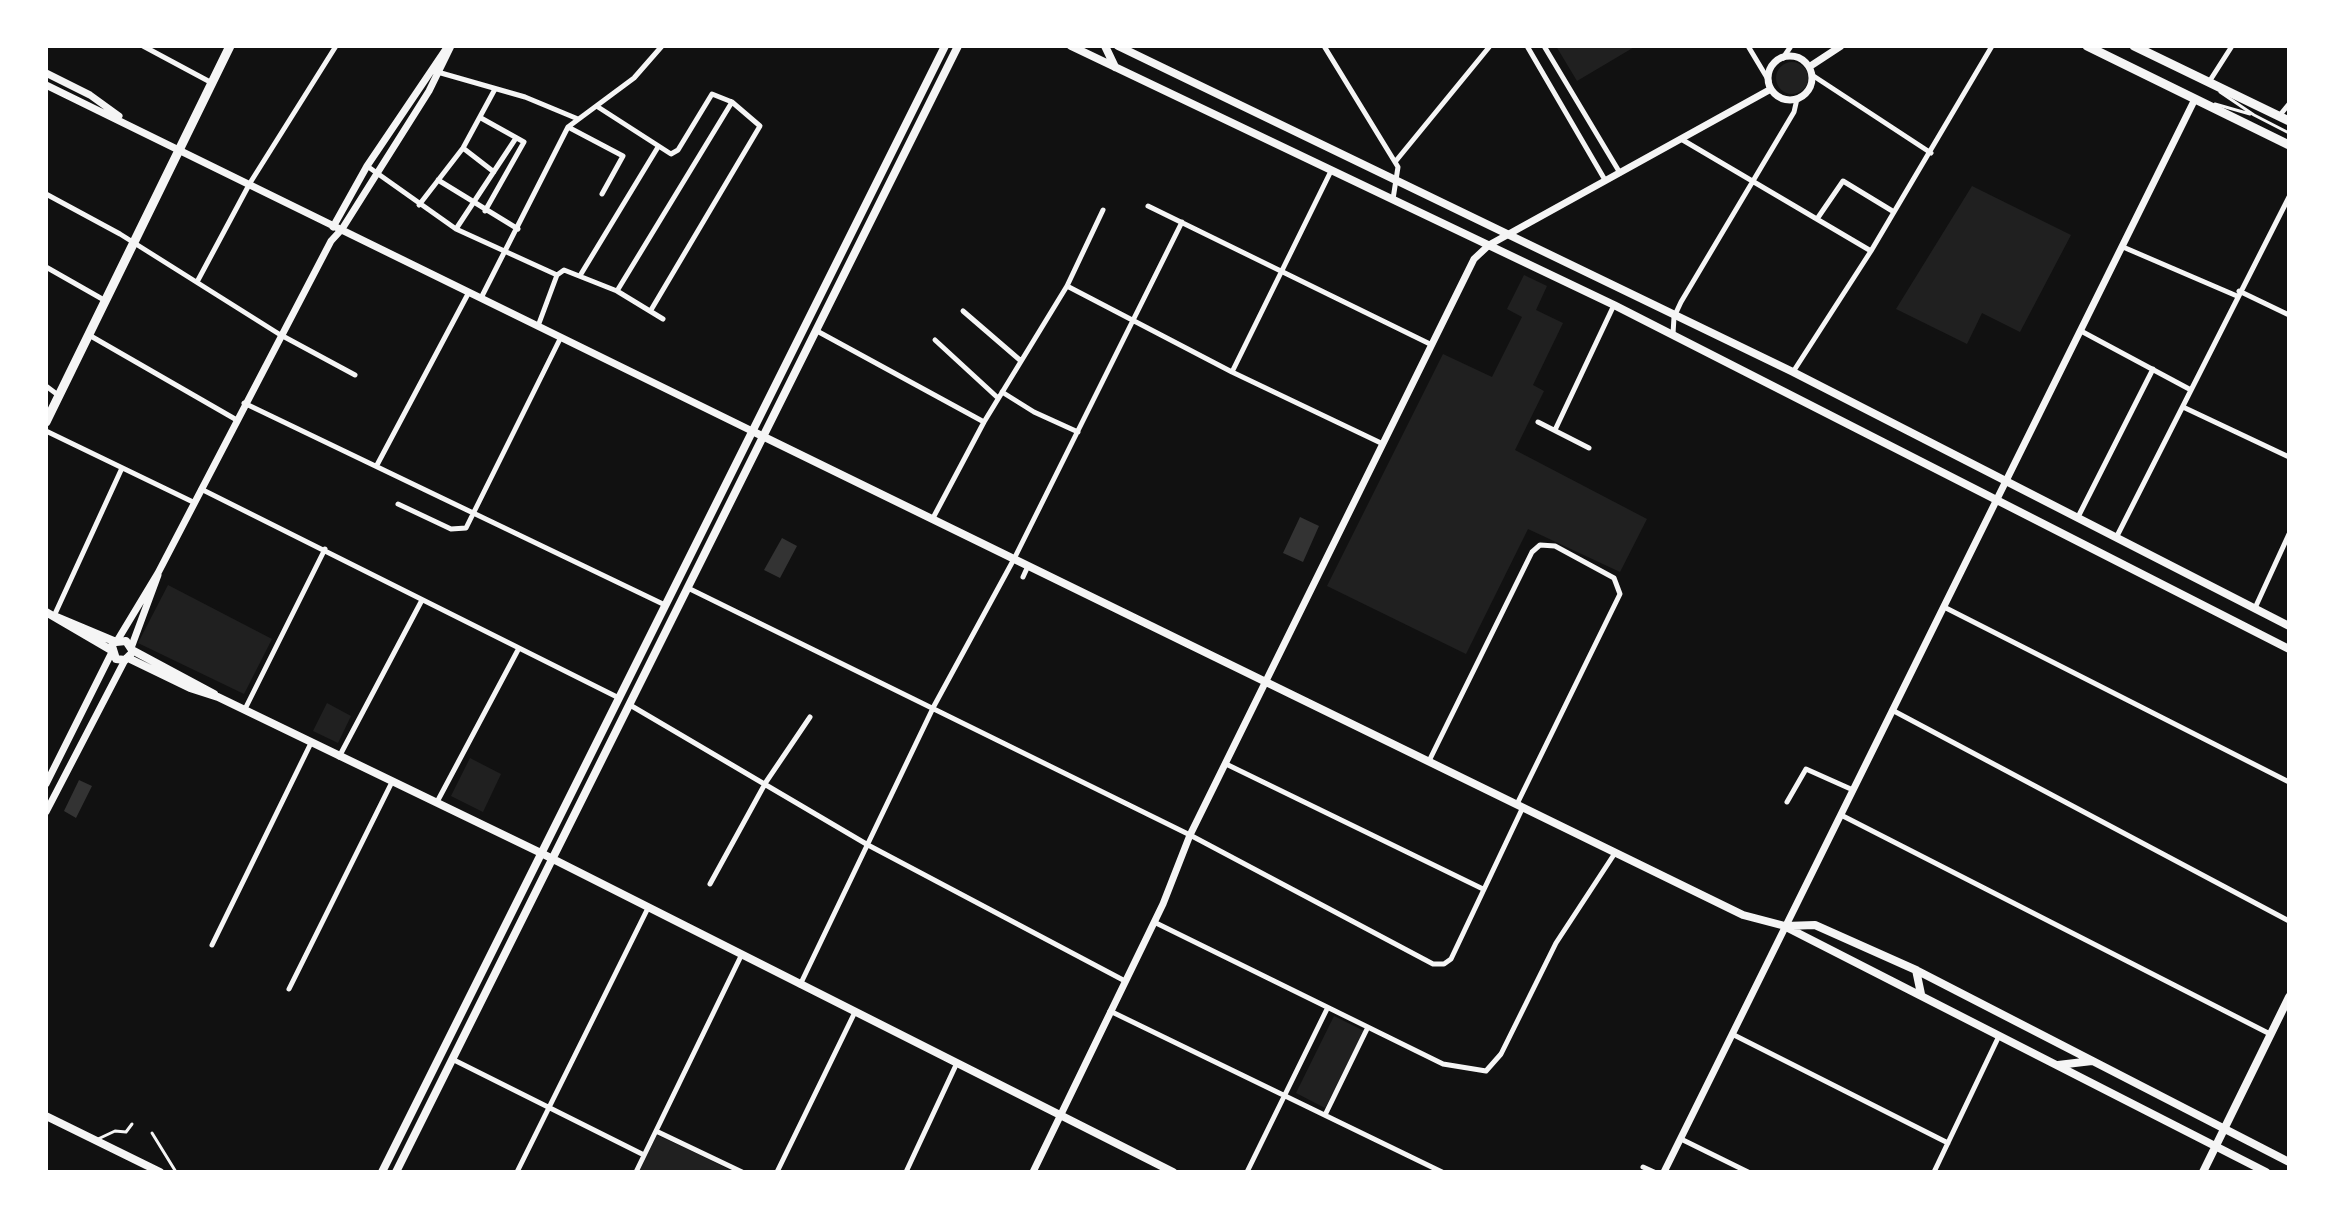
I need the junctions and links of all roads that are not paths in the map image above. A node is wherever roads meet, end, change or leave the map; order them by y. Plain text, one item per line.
1 (143, 46) edge
2 (230, 46) edge
3 (336, 46) edge
4 (450, 46) edge
5 (662, 46) edge
6 (945, 46) edge
7 (958, 46) edge
8 (1071, 46) edge
9 (1105, 46) edge
10 (1118, 46) edge
11 (1324, 46) edge
12 (1490, 46) edge
13 (1527, 46) edge
14 (1544, 46) edge
15 (1748, 46) edge
16 (1791, 46) edge
17 (1841, 46) edge
18 (1992, 46) edge
19 (2087, 46) edge
20 (2134, 46) edge
21 (2147, 46) edge
22 (2232, 46) edge
23 (2154, 56) junction
24 (1783, 58) junction
25 (1116, 67) junction
26 (1810, 71) junction
27 (46, 73) edge
28 (441, 73) junction
29 (2205, 81) junction
30 (212, 83) junction
31 (46, 85) edge
32 (1770, 85) junction
33 (495, 89) junction
34 (2192, 98) junction
35 (1797, 99) junction
36 (732, 102) junction
37 (2289, 104) edge
38 (598, 107) junction
39 (2254, 115) junction
40 (481, 118) junction
41 (2284, 118) edge
42 (578, 119) junction
43 (124, 120) junction
44 (568, 127) junction
45 (2289, 133) edge
46 (516, 138) junction
47 (1681, 139) junction
48 (2289, 145) edge
49 (180, 147) junction
50 (658, 147) junction
51 (463, 148) junction
52 (1931, 153) junction
53 (887, 154) junction
54 (1395, 162) junction
55 (899, 164) junction
56 (367, 166) junction
57 (1331, 170) junction
58 (376, 172) junction
59 (494, 172) junction
60 (1620, 173) junction
61 (438, 180) junction
62 (1605, 180) junction
63 (1754, 181) junction
64 (250, 183) junction
65 (1398, 183) junction
66 (46, 194) edge
67 (602, 194) dead end
68 (2289, 197) edge
69 (1393, 199) junction
70 (473, 204) junction
71 (419, 205) junction
72 (1148, 206) dead end
73 (1103, 210) dead end
74 (485, 211) junction
75 (1894, 212) junction
76 (1817, 220) junction
77 (1182, 222) junction
78 (333, 224) junction
79 (342, 229) junction
80 (456, 229) junction
81 (518, 229) junction
82 (1508, 236) junction
83 (331, 241) junction
84 (133, 242) junction
85 (1489, 245) junction
86 (2123, 247) junction
87 (506, 250) junction
88 (1871, 251) junction
89 (46, 267) edge
90 (1283, 273) junction
91 (581, 274) junction
92 (557, 275) junction
93 (197, 282) junction
94 (1067, 286) junction
95 (469, 291) junction
96 (617, 291) junction
97 (2238, 293) junction
98 (481, 298) junction
99 (105, 301) junction
100 (1614, 305) junction
101 (651, 310) junction
102 (963, 311) dead end
103 (2289, 315) edge
104 (1674, 317) junction
105 (663, 319) dead end
106 (1130, 320) junction
107 (538, 326) junction
108 (817, 331) junction
109 (2081, 331) junction
110 (279, 334) junction
111 (89, 335) junction
112 (1673, 335) junction
113 (561, 337) junction
114 (935, 340) dead end
115 (1432, 345) junction
116 (1021, 361) junction
117 (2153, 369) junction
118 (1232, 372) junction
119 (1793, 372) junction
120 (355, 375) dead end
121 (46, 386) edge
122 (2191, 390) junction
123 (1000, 395) junction
124 (59, 396) junction
125 (244, 402) junction
126 (2183, 407) junction
127 (235, 419) junction
128 (46, 422) edge
129 (984, 422) junction
130 (1538, 422) dead end
131 (1555, 430) junction
132 (46, 431) edge
133 (752, 431) junction
134 (1078, 432) junction
135 (764, 437) junction
136 (1383, 444) junction
137 (1589, 448) dead end
138 (2289, 457) edge
139 (377, 465) junction
140 (122, 468) junction
141 (2007, 482) junction
142 (200, 488) junction
143 (193, 502) junction
144 (1997, 502) junction
145 (398, 504) dead end
146 (475, 512) junction
147 (2078, 517) junction
148 (933, 518) junction
149 (2289, 534) edge
150 (2117, 536) junction
151 (325, 549) junction
152 (1014, 559) junction
153 (1029, 565) junction
154 (158, 573) junction
155 (1023, 577) dead end
156 (690, 589) junction
157 (422, 600) junction
158 (665, 605) junction
159 (1943, 607) junction
160 (2255, 608) junction
161 (50, 614) edge
162 (2289, 626) edge
163 (114, 646) junction
164 (519, 648) junction
165 (2289, 649) edge
166 (129, 654) junction
167 (1265, 682) junction
168 (619, 698) junction
169 (630, 705) junction
170 (934, 706) junction
171 (245, 710) junction
172 (1892, 710) junction
173 (810, 717) dead end
174 (311, 743) junction
175 (339, 757) junction
176 (1429, 761) junction
177 (1226, 764) junction
178 (50, 768) edge
179 (392, 782) junction
180 (766, 782) junction
181 (2289, 782) edge
182 (46, 784) edge
183 (1853, 790) junction
184 (1787, 802) dead end
185 (436, 803) junction
186 (1520, 806) junction
187 (46, 812) edge
188 (1841, 815) junction
189 (1190, 835) junction
190 (868, 845) junction
191 (541, 853) junction
192 (1616, 853) junction
193 (552, 859) junction
194 (710, 884) dead end
195 (1483, 889) junction
196 (648, 908) junction
197 (2289, 921) edge
198 (1154, 922) junction
199 (1785, 926) junction
200 (212, 945) dead end
201 (741, 956) junction
202 (1916, 970) junction
203 (1125, 981) junction
204 (800, 985) junction
205 (289, 989) dead end
206 (1921, 994) junction
207 (2289, 997) edge
208 (1327, 1009) junction
209 (1110, 1011) junction
210 (855, 1012) junction
211 (1367, 1029) junction
212 (1732, 1034) junction
213 (2271, 1034) junction
214 (2000, 1035) junction
215 (451, 1058) junction
216 (2094, 1061) junction
217 (956, 1065) junction
218 (2057, 1065) junction
219 (1283, 1095) junction
220 (549, 1107) junction
221 (1325, 1115) junction
222 (46, 1116) edge
223 (1058, 1116) junction
224 (132, 1124) dead end
225 (2224, 1130) junction
226 (656, 1131) junction
227 (152, 1133) dead end
228 (1681, 1139) junction
229 (95, 1140) junction
230 (1948, 1143) junction
231 (2216, 1146) junction
232 (644, 1155) junction
233 (2289, 1162) edge
234 (1643, 1167) dead end
235 (160, 1172) edge
236 (176, 1172) edge
237 (382, 1172) edge
238 (396, 1172) edge
239 (517, 1172) edge
240 (636, 1172) edge
241 (742, 1172) edge
242 (777, 1172) edge
243 (906, 1172) edge
244 (1033, 1172) edge
245 (1173, 1172) edge
246 (1247, 1172) edge
247 (1442, 1172) edge
248 (1654, 1172) edge
249 (1664, 1172) edge
250 (1748, 1172) edge
251 (1934, 1172) edge
252 (2203, 1172) edge
253 (2266, 1172) edge

1 - 30 street
2 - 30 main road
3 - 64 street
4 - 28 street
4 - 56 street
5 - 38 street
6 - 53 main road
7 - 55 main road
8 - 25 main road
9 - 25 main road
10 - 65 main road
11 - 54 street
12 - 54 street
13 - 62 street
14 - 60 street
15 - 32 street
16 - 24 street
17 - 26 street
18 - 52 street
19 - 34 main road
20 - 23 main road
21 - 23 street
22 - 29 street
23 - 29 main road
24 - 26 street
24 - 32 street
25 - 57 main road
26 - 35 street
26 - 52 street
27 - 43 street
28 - 33 street
28 - 58 street
29 - 39 lane
29 - 41 main road
30 - 49 main road
31 - 43 street
32 - 35 street
32 - 47 street
33 - 40 street
33 - 42 street
34 - 39 lane
34 - 48 main road
34 - 86 street
35 - 63 street
36 - 50 street
36 - 96 street
36 - 101 street
37 - 41 street
38 - 42 street
38 - 50 street
39 - 45 lane
40 - 46 street
40 - 51 street
42 - 44 street
43 - 49 street
44 - 67 street
44 - 81 street
46 - 59 street
46 - 74 street
47 - 60 street
47 - 63 street
49 - 64 street
49 - 84 main road
50 - 91 street
51 - 59 street
51 - 61 street
52 - 75 street
53 - 55 main road
53 - 133 main road
54 - 65 street
55 - 108 main road
56 - 58 street
56 - 78 street
57 - 69 main road
57 - 90 street
58 - 71 street
58 - 79 street
59 - 70 street
60 - 62 street
61 - 70 street
61 - 71 street
62 - 82 street
63 - 76 street
63 - 104 street
64 - 78 street
64 - 93 street
65 - 69 street
65 - 82 main road
66 - 84 street
68 - 97 street
69 - 85 main road
70 - 74 street
70 - 80 street
71 - 80 street
72 - 77 street
73 - 94 street
74 - 81 street
75 - 76 street
75 - 88 street
76 - 88 street
77 - 90 street
77 - 106 street
78 - 79 street
78 - 83 street
79 - 83 street
79 - 95 street
80 - 87 street
81 - 87 street
82 - 85 street
82 - 104 main road
83 - 110 street
84 - 93 street
84 - 99 main road
85 - 100 main road
85 - 115 street
86 - 97 street
86 - 109 street
87 - 92 street
87 - 98 street
88 - 119 street
89 - 99 street
90 - 115 street
90 - 118 street
91 - 92 street
91 - 96 street
92 - 107 street
93 - 110 street
94 - 106 street
94 - 116 street
95 - 98 street
95 - 139 street
96 - 101 street
97 - 103 street
97 - 122 street
98 - 107 street
99 - 111 main road
100 - 112 main road
100 - 131 street
101 - 105 street
102 - 116 street
104 - 112 street
104 - 119 main road
106 - 118 street
106 - 134 street
107 - 113 street
108 - 129 street
108 - 135 main road
109 - 117 street
109 - 141 street
110 - 120 street
110 - 125 street
111 - 124 main road
111 - 127 street
112 - 144 main road
113 - 133 street
113 - 146 street
114 - 123 street
115 - 136 street
116 - 123 street
117 - 122 street
117 - 147 street
118 - 136 street
119 - 141 main road
121 - 124 street
122 - 126 street
123 - 129 street
123 - 134 street
124 - 128 main road
125 - 127 street
125 - 139 street
126 - 138 street
126 - 150 street
127 - 142 street
129 - 148 street
130 - 131 street
131 - 137 street
132 - 140 street
133 - 135 main road
133 - 158 main road
134 - 152 street
135 - 148 main road
135 - 156 main road
136 - 167 street
139 - 146 street
140 - 143 street
140 - 161 street
141 - 144 street
141 - 147 main road
142 - 143 street
142 - 151 street
143 - 154 street
144 - 159 street
144 - 165 main road
145 - 146 street
146 - 158 street
147 - 150 main road
148 - 152 main road
149 - 160 street
150 - 160 main road
151 - 157 street
151 - 171 street
152 - 153 main road
152 - 170 street
153 - 155 street
153 - 167 main road
154 - 163 street
154 - 166 street
156 - 169 main road
156 - 170 street
157 - 164 street
157 - 175 street
158 - 168 main road
159 - 172 street
159 - 181 street
160 - 162 main road
161 - 163 main road
163 - 166 main road
163 - 166 main road
163 - 178 street
164 - 168 street
164 - 185 street
166 - 171 main road
166 - 187 street
167 - 176 main road
167 - 177 street
168 - 191 main road
169 - 180 street
169 - 193 main road
170 - 189 street
170 - 190 street
171 - 174 main road
172 - 183 street
172 - 197 street
173 - 180 street
174 - 175 main road
174 - 200 street
175 - 179 main road
176 - 186 main road
176 - 186 street
177 - 189 street
177 - 195 street
178 - 182 street
179 - 185 main road
179 - 205 street
180 - 190 street
180 - 194 street
183 - 184 street
183 - 188 street
185 - 191 main road
186 - 192 main road
186 - 195 street
188 - 199 street
188 - 213 street
189 - 195 street
189 - 198 street
190 - 203 street
190 - 204 street
191 - 193 main road
191 - 237 main road
192 - 199 main road
192 - 211 street
193 - 196 main road
193 - 215 main road
196 - 201 main road
196 - 220 street
198 - 203 street
198 - 208 street
199 - 202 main road
199 - 206 main road
199 - 212 street
201 - 204 main road
201 - 226 street
202 - 206 main road
202 - 216 main road
203 - 209 street
204 - 210 main road
206 - 214 main road
207 - 213 main road
208 - 211 street
208 - 219 street
209 - 219 street
209 - 223 street
210 - 217 main road
210 - 242 street
211 - 221 street
212 - 228 street
212 - 230 street
213 - 225 main road
214 - 218 main road
214 - 230 street
215 - 220 street
215 - 238 main road
216 - 218 main road
216 - 225 main road
217 - 223 main road
217 - 243 street
218 - 231 main road
219 - 221 street
219 - 246 street
220 - 232 street
220 - 239 street
221 - 247 street
222 - 229 main road
223 - 244 street
223 - 245 main road
224 - 229 lane
225 - 231 main road
225 - 233 main road
226 - 232 street
226 - 241 street
227 - 236 lane
228 - 249 street
228 - 250 street
229 - 235 main road
230 - 251 street
231 - 252 main road
231 - 253 main road
232 - 240 street
234 - 248 street

